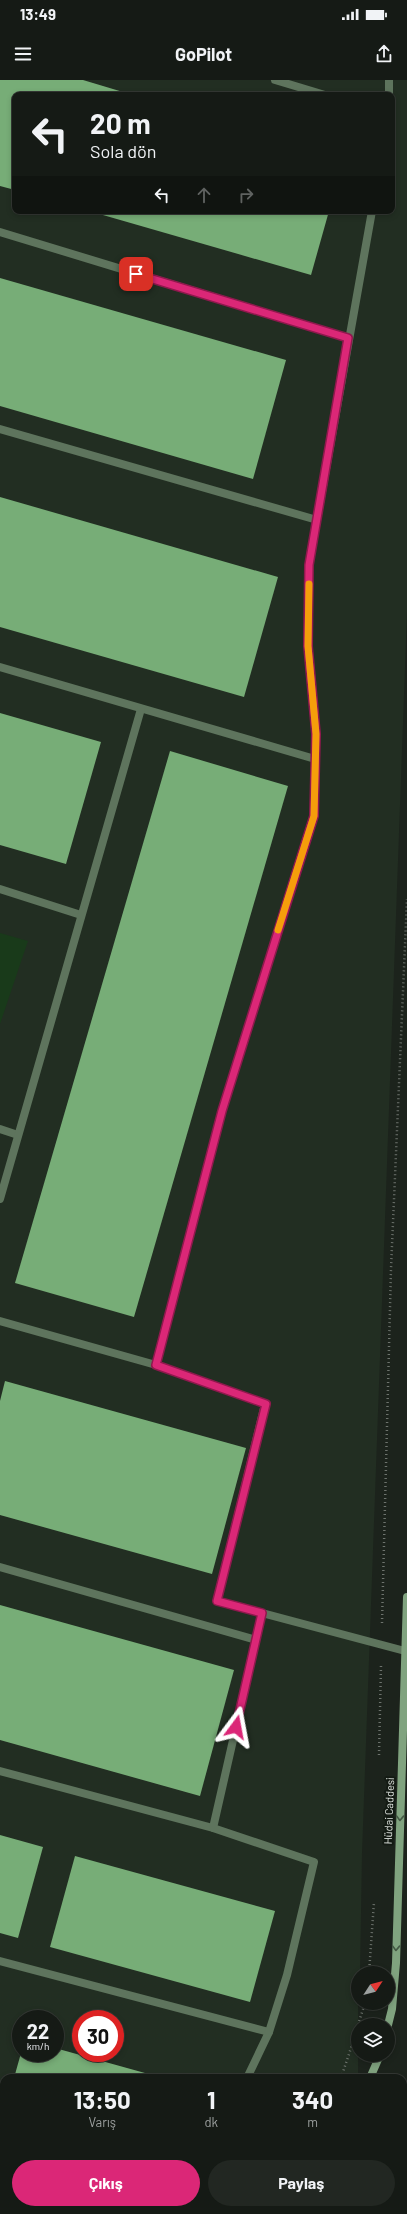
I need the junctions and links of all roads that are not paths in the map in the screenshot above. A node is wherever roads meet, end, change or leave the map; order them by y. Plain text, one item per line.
1 (275, 80) edge
2 (389, 80) edge
3 (315, 92) edge
4 (389, 92) edge
5 (371, 214) edge
6 (0, 232) edge
7 (348, 338) junction
8 (0, 429) edge
9 (317, 520) junction
10 (0, 668) edge
11 (141, 708) junction
12 (315, 759) junction
13 (0, 889) edge
14 (82, 916) junction
15 (0, 1129) edge
16 (18, 1135) junction
17 (0, 1199) edge
18 (0, 1321) edge
19 (156, 1365) junction
20 (0, 1568) edge
21 (407, 1597) edge
22 (262, 1613) junction
23 (256, 1640) junction
24 (405, 1651) junction
25 (0, 1771) edge
26 (213, 1828) junction
27 (0, 1961) edge
28 (390, 2018) edge
29 (269, 2032) junction
30 (377, 2062) edge
31 (249, 2074) edge
32 (372, 2074) edge

1 - 3 street
2 - 4 street
5 - 7 street
6 - 7 street
7 - 9 street
8 - 9 street
9 - 12 street
10 - 11 street
11 - 12 street
11 - 14 street
12 - 19 street
13 - 14 street
14 - 16 street
15 - 16 street
16 - 17 street
18 - 19 street
19 - 22 street
20 - 23 street
21 - 24 street, Hüdai Caddesi
22 - 23 street
22 - 24 street
23 - 26 street
24 -> 28 street, Hüdai Caddesi
25 - 26 street
26 - 29 street
27 - 29 street
29 - 31 street
30 - 32 street

